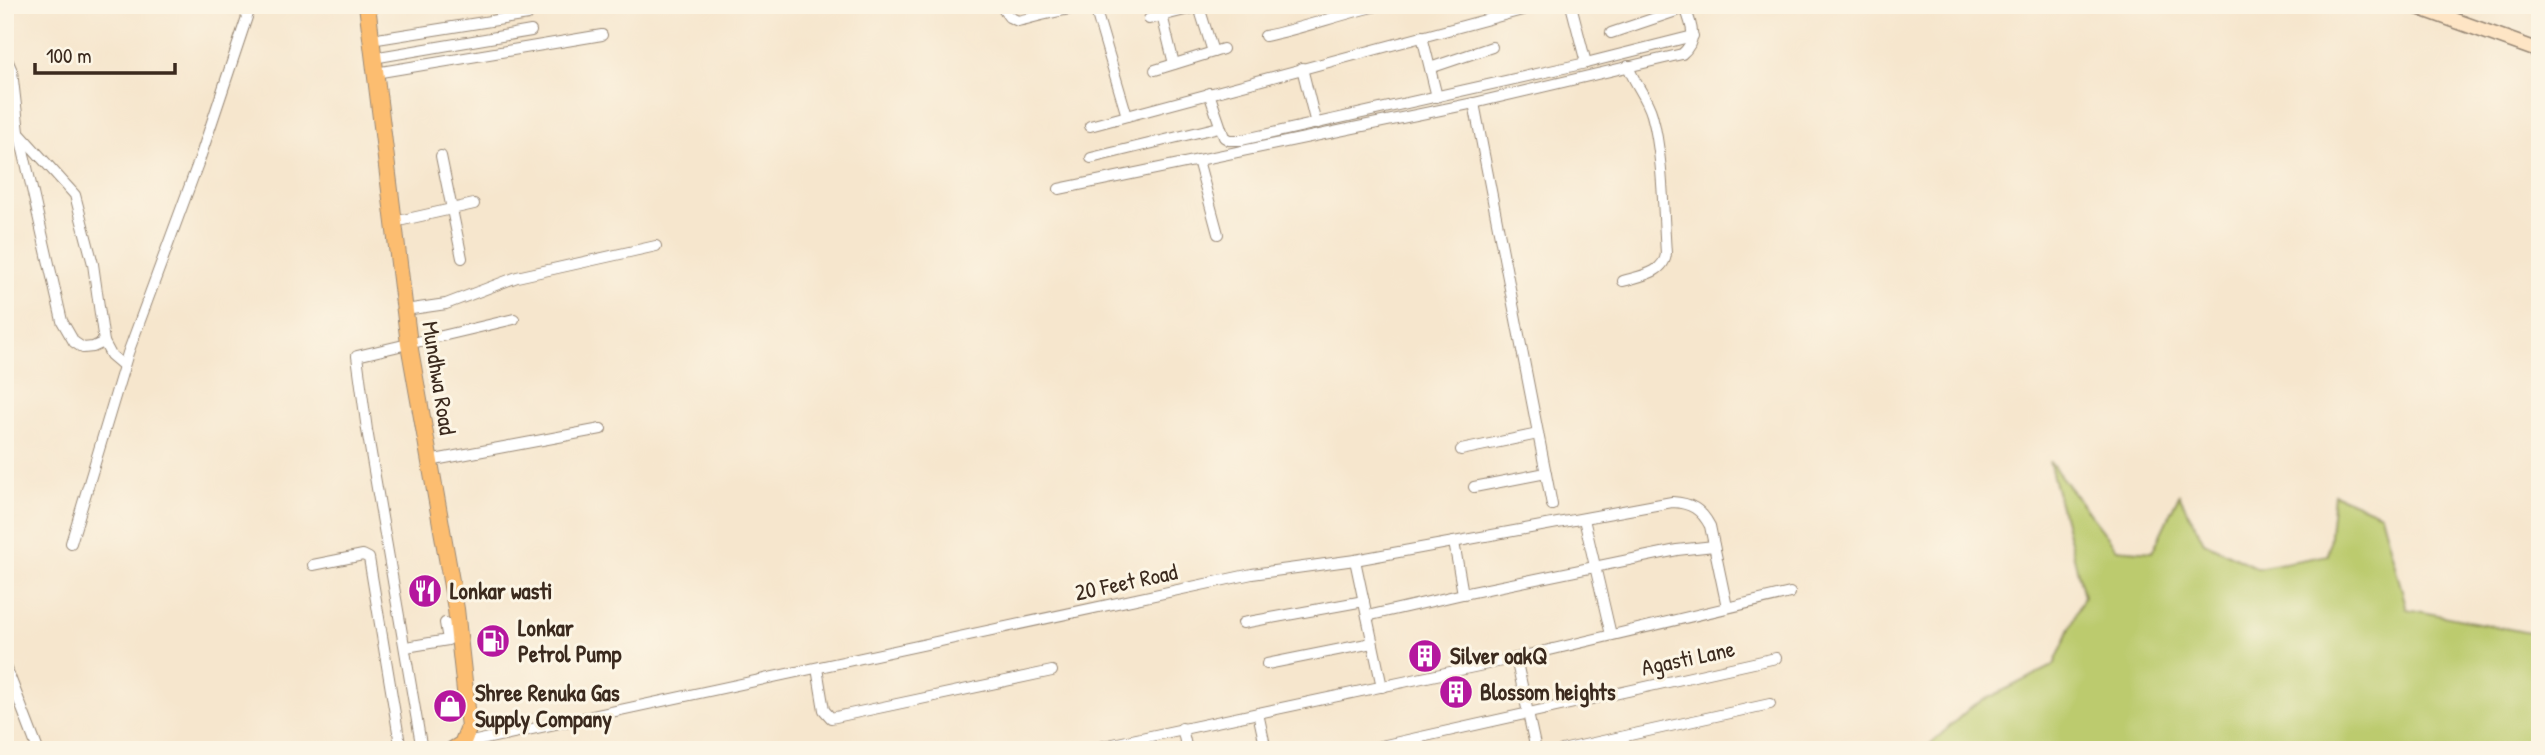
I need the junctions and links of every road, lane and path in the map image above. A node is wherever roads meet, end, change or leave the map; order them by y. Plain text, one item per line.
1 (251, 5) edge
2 (368, 5) edge
3 (1000, 5) edge
4 (1381, 5) edge
5 (1541, 5) edge
6 (1571, 5) edge
7 (2412, 5) edge
8 (2457, 5) edge
9 (1202, 6) edge
10 (1685, 7) edge
11 (528, 15) dead end
12 (1162, 15) junction
13 (2446, 18) junction
14 (1149, 19) dead end
15 (531, 31) dead end
16 (1611, 33) dead end
17 (602, 35) dead end
18 (1265, 36) dead end
19 (1422, 36) junction
20 (1693, 36) junction
21 (371, 40) junction
22 (1492, 47) dead end
23 (2540, 51) edge
24 (5, 55) edge
25 (1586, 63) junction
26 (1174, 64) junction
27 (374, 65) junction
28 (1628, 66) junction
29 (1301, 68) junction
30 (1430, 68) junction
31 (1155, 70) dead end
32 (1209, 93) junction
33 (1437, 97) junction
34 (1474, 103) junction
35 (1127, 116) junction
36 (1316, 124) junction
37 (1090, 126) dead end
38 (1219, 127) junction
39 (19, 132) junction
40 (441, 156) dead end
41 (1091, 158) dead end
42 (1198, 160) junction
43 (1059, 189) dead end
44 (474, 204) dead end
45 (451, 209) junction
46 (394, 222) junction
47 (1218, 234) dead end
48 (656, 246) dead end
49 (462, 258) dead end
50 (1623, 281) dead end
51 (405, 310) junction
52 (513, 319) dead end
53 (104, 342) junction
54 (409, 344) junction
55 (124, 366) junction
56 (601, 429) dead end
57 (1538, 435) junction
58 (1461, 450) dead end
59 (429, 461) junction
60 (1546, 473) junction
61 (1474, 487) dead end
62 (1552, 505) dead end
63 (1584, 519) junction
64 (71, 542) dead end
65 (1454, 542) junction
66 (1714, 546) junction
67 (1355, 560) junction
68 (313, 565) dead end
69 (1595, 567) junction
70 (1790, 593) dead end
71 (1463, 594) junction
72 (1364, 601) junction
73 (1727, 607) junction
74 (1367, 616) junction
75 (445, 623) dead end
76 (1243, 623) dead end
77 (1611, 635) junction
78 (1372, 643) junction
79 (406, 648) junction
80 (1516, 658) junction
81 (1776, 659) dead end
82 (5, 664) edge
83 (1266, 664) dead end
84 (817, 668) junction
85 (1052, 671) dead end
86 (1382, 687) junction
87 (1770, 704) dead end
88 (1258, 713) junction
89 (1527, 713) junction
90 (1182, 728) junction
91 (457, 747) edge
92 (1113, 747) edge
93 (38, 750) edge
94 (401, 750) edge
95 (422, 750) edge
96 (1085, 750) edge
97 (1187, 750) edge
98 (1266, 750) edge
99 (1363, 750) edge
100 (1536, 750) edge
101 (1562, 750) edge

1 - 55 street
2 - 21 main road, Mundhwa Road
3 - 35 street
4 - 18 street
5 - 19 street
6 - 25 street
7 - 13 street
8 - 13 street
9 - 12 street
9 - 26 street
10 - 16 street
10 - 20 street
11 - 21 street
12 - 14 street
12 - 26 street
13 - 23 street
15 - 27 street
17 - 27 street
19 - 29 street
19 - 30 street
20 - 25 street
20 - 28 street
21 - 27 main road, Mundhwa Road
22 - 30 street
24 - 39 street
25 - 33 street
26 - 31 street
27 - 46 main road, Mundhwa Road
28 - 34 street
28 - 50 street
29 - 32 street
29 - 36 street
30 - 33 street
32 - 35 street
32 - 38 street
33 - 36 street
34 - 42 street
34 - 57 street
35 - 37 street
36 - 38 street
38 - 41 street
39 - 53 street
39 - 53 street
40 - 45 street
42 - 43 street
42 - 47 street
44 - 45 street
45 - 46 street
45 - 49 street
46 - 51 main road, Mundhwa Road
48 - 51 street
51 - 54 main road, Mundhwa Road
52 - 54 street
53 - 55 street
54 - 59 main road, Mundhwa Road
54 - 79 street
55 - 64 street
56 - 59 street
57 - 58 street
57 - 60 street
59 - 91 main road, Mundhwa Road
60 - 61 street
60 - 62 street
63 - 65 street, 20 Feet Road
63 - 66 street, 20 Feet Road
63 - 69 street
65 - 67 street, 20 Feet Road
65 - 71 street
66 - 69 street
66 - 73 street, 20 Feet Road
67 - 72 street
67 - 84 street, 20 Feet Road
68 - 94 street
69 - 71 street
69 - 77 street
70 - 73 street
71 - 74 street
72 - 74 street
72 - 76 street
73 - 77 street
74 - 78 street
75 - 79 street
77 - 80 street
78 - 83 street
78 - 86 street
79 - 95 street
80 - 86 street
80 - 89 street
81 - 89 street, Agasti Lane
82 - 93 street
84 - 85 street
84 - 91 street, 20 Feet Road
86 - 88 street
87 - 101 street
88 - 90 street
88 - 98 street
89 - 99 street, Agasti Lane
89 - 100 street
90 - 92 street
90 - 97 street
92 - 96 street

